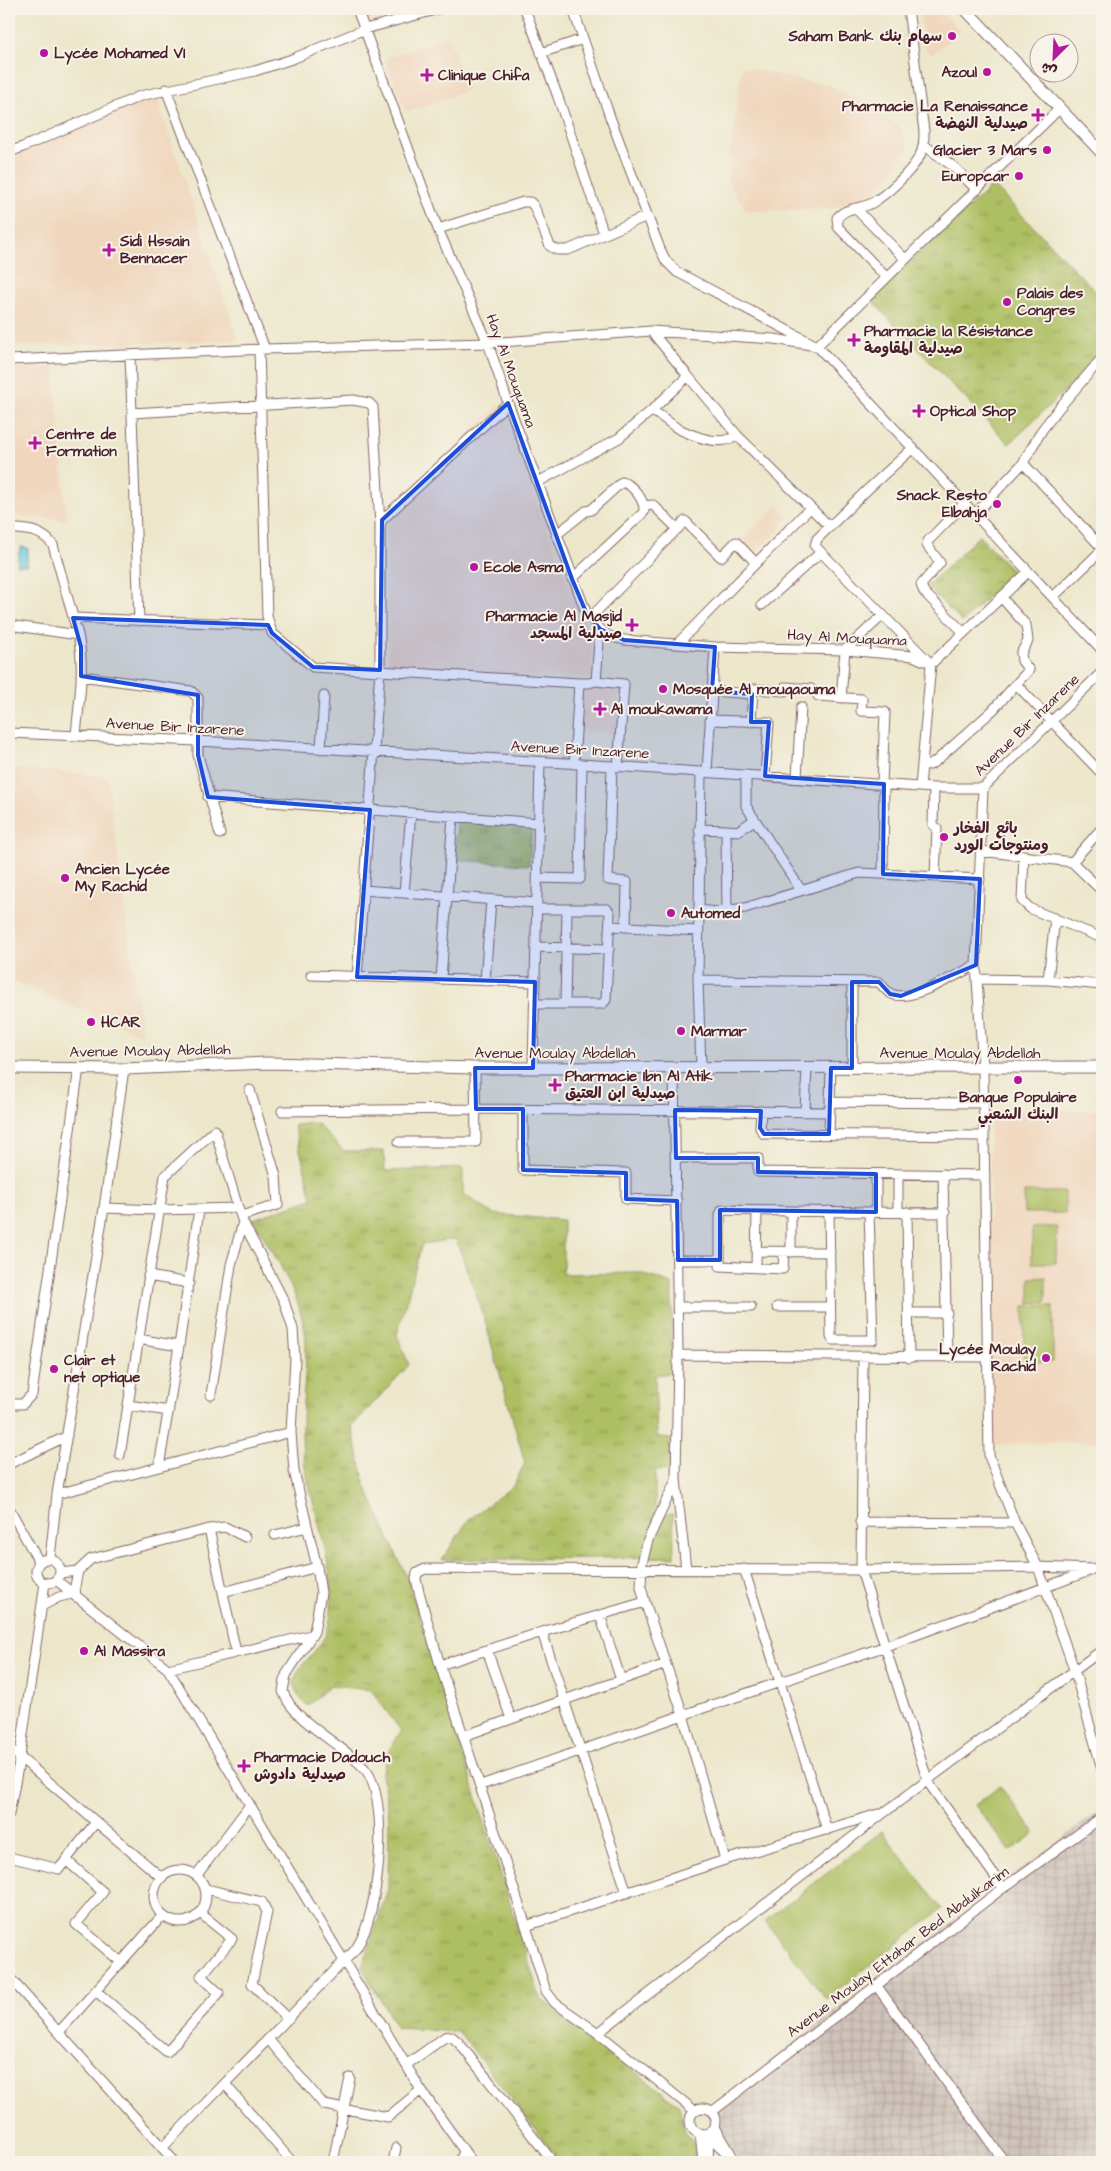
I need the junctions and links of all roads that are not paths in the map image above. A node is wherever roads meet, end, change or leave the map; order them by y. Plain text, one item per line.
1 (357, 9) edge
2 (439, 9) edge
3 (525, 9) edge
4 (573, 9) edge
5 (579, 9) edge
6 (965, 9) edge
7 (911, 11) edge
8 (576, 18) junction
9 (365, 29) junction
10 (582, 39) junction
11 (541, 53) junction
12 (166, 89) junction
13 (1060, 108) junction
14 (924, 145) junction
15 (9, 152) edge
16 (1102, 153) edge
17 (977, 190) junction
18 (855, 208) junction
19 (646, 216) junction
20 (438, 229) junction
21 (604, 234) junction
22 (905, 259) junction
23 (886, 277) junction
24 (651, 331) junction
25 (488, 343) junction
26 (817, 346) junction
27 (262, 350) junction
28 (130, 355) junction
29 (1102, 358) edge
30 (9, 360) edge
31 (688, 376) junction
32 (508, 404) junction
33 (260, 405) junction
34 (651, 411) junction
35 (132, 413) junction
36 (736, 435) junction
37 (913, 448) junction
38 (1023, 463) junction
39 (538, 482) junction
40 (965, 504) junction
41 (644, 506) junction
42 (810, 508) junction
43 (975, 514) junction
44 (380, 526) junction
45 (830, 527) junction
46 (9, 528) edge
47 (678, 529) junction
48 (556, 535) junction
49 (1102, 549) edge
50 (821, 552) junction
51 (755, 562) junction
52 (1028, 572) junction
53 (572, 579) junction
54 (1001, 597) junction
55 (1053, 597) junction
56 (762, 605) dead end
57 (882, 616) junction
58 (73, 618) junction
59 (590, 618) junction
60 (139, 621) junction
61 (9, 625) edge
62 (268, 625) junction
63 (600, 629) junction
64 (964, 633) junction
65 (78, 635) junction
66 (677, 644) junction
67 (715, 647) junction
68 (845, 650) junction
69 (1102, 650) edge
70 (931, 664) junction
71 (380, 670) junction
72 (1102, 672) edge
73 (82, 676) junction
74 (596, 681) junction
75 (579, 683) junction
76 (1016, 684) junction
77 (811, 689) dead end
78 (712, 692) junction
79 (752, 694) junction
80 (324, 696) dead end
81 (818, 696) dead end
82 (841, 698) junction
83 (801, 707) dead end
84 (1051, 719) junction
85 (710, 720) junction
86 (751, 722) junction
87 (9, 733) edge
88 (76, 735) junction
89 (198, 742) junction
90 (321, 749) junction
91 (374, 752) junction
92 (540, 762) junction
93 (578, 764) junction
94 (922, 764) junction
95 (615, 766) junction
96 (704, 772) junction
97 (1102, 774) edge
98 (746, 775) junction
99 (765, 776) junction
100 (797, 778) junction
101 (883, 784) junction
102 (920, 787) junction
103 (934, 788) junction
104 (983, 788) junction
105 (208, 797) junction
106 (370, 810) junction
107 (411, 813) junction
108 (453, 816) junction
109 (754, 820) junction
110 (539, 823) junction
111 (1102, 828) edge
112 (699, 829) junction
113 (726, 830) junction
114 (220, 834) dead end
115 (981, 851) junction
116 (1024, 855) junction
117 (1072, 862) junction
118 (883, 874) junction
119 (935, 877) junction
120 (537, 878) junction
121 (980, 880) junction
122 (363, 890) junction
123 (801, 890) junction
124 (1102, 891) edge
125 (404, 894) junction
126 (446, 897) junction
127 (491, 900) junction
128 (537, 906) junction
129 (567, 909) junction
130 (698, 910) junction
131 (727, 912) junction
132 (1055, 918) junction
133 (610, 926) junction
134 (626, 927) junction
135 (698, 931) junction
136 (1102, 938) edge
137 (536, 948) junction
138 (566, 948) junction
139 (608, 949) junction
140 (976, 965) junction
141 (311, 976) dead end
142 (357, 977) junction
143 (441, 979) junction
144 (978, 979) junction
145 (698, 980) junction
146 (1048, 980) junction
147 (485, 981) junction
148 (535, 982) junction
149 (852, 982) junction
150 (1102, 985) edge
151 (534, 1004) junction
152 (565, 1004) junction
153 (1102, 1067) edge
154 (9, 1068) edge
155 (79, 1068) junction
156 (124, 1068) junction
157 (475, 1068) junction
158 (533, 1068) junction
159 (674, 1068) junction
160 (701, 1068) junction
161 (807, 1068) junction
162 (831, 1068) junction
163 (852, 1068) junction
164 (983, 1068) junction
165 (250, 1090) dead end
166 (983, 1103) junction
167 (830, 1107) junction
168 (476, 1109) junction
169 (523, 1109) junction
170 (675, 1110) junction
171 (282, 1111) dead end
172 (761, 1111) junction
173 (805, 1111) junction
174 (829, 1134) junction
175 (984, 1136) junction
176 (399, 1142) dead end
177 (676, 1158) junction
178 (876, 1174) junction
179 (898, 1174) junction
180 (943, 1174) junction
181 (985, 1175) junction
182 (677, 1201) junction
183 (104, 1208) junction
184 (159, 1210) junction
185 (199, 1210) junction
186 (757, 1210) junction
187 (791, 1211) junction
188 (830, 1212) junction
189 (873, 1212) junction
190 (902, 1212) junction
191 (945, 1213) junction
192 (241, 1215) junction
193 (756, 1251) junction
194 (788, 1252) junction
195 (830, 1252) junction
196 (678, 1260) junction
197 (720, 1260) junction
198 (756, 1267) junction
199 (148, 1276) junction
200 (189, 1284) junction
201 (777, 1306) dead end
202 (678, 1307) junction
203 (751, 1307) dead end
204 (830, 1307) junction
205 (908, 1313) junction
206 (947, 1313) junction
207 (138, 1339) junction
208 (873, 1340) junction
209 (180, 1346) junction
210 (678, 1355) junction
211 (868, 1357) junction
212 (948, 1357) junction
213 (988, 1357) junction
214 (909, 1358) junction
215 (211, 1395) dead end
216 (9, 1404) edge
217 (128, 1405) junction
218 (169, 1411) junction
219 (291, 1432) junction
220 (67, 1436) junction
221 (120, 1455) dead end
222 (9, 1464) edge
223 (159, 1467) junction
224 (676, 1480) junction
225 (57, 1494) junction
226 (9, 1508) edge
227 (11, 1522) edge
228 (860, 1522) junction
229 (1015, 1523) junction
230 (307, 1527) junction
231 (209, 1529) junction
232 (274, 1535) dead end
233 (245, 1537) dead end
234 (50, 1558) junction
235 (39, 1562) junction
236 (317, 1567) junction
237 (1038, 1567) junction
238 (1098, 1568) edge
239 (686, 1569) junction
240 (744, 1569) junction
241 (640, 1570) junction
242 (861, 1570) junction
243 (78, 1571) junction
244 (58, 1576) junction
245 (45, 1583) junction
246 (1045, 1587) junction
247 (223, 1592) junction
248 (74, 1595) junction
249 (645, 1602) junction
250 (42, 1606) junction
251 (600, 1614) junction
252 (542, 1632) junction
253 (311, 1635) junction
254 (886, 1646) junction
255 (487, 1650) junction
256 (1102, 1650) edge
257 (236, 1652) junction
258 (666, 1664) junction
259 (440, 1665) junction
260 (168, 1669) junction
261 (1074, 1669) junction
262 (621, 1680) junction
263 (781, 1682) junction
264 (564, 1700) junction
265 (683, 1715) junction
266 (511, 1719) junction
267 (464, 1736) junction
268 (10, 1750) edge
269 (581, 1750) junction
270 (20, 1757) junction
271 (1102, 1769) edge
272 (928, 1782) junction
273 (480, 1785) junction
274 (250, 1805) junction
275 (884, 1812) junction
276 (9, 1814) edge
277 (1102, 1817) edge
278 (96, 1822) junction
279 (827, 1830) junction
280 (9, 1857) edge
281 (66, 1860) junction
282 (724, 1860) junction
283 (197, 1875) junction
284 (161, 1877) junction
285 (1003, 1888) junction
286 (206, 1889) junction
287 (628, 1892) junction
288 (200, 1913) junction
289 (162, 1916) junction
290 (526, 1926) junction
291 (344, 1960) junction
292 (121, 1962) junction
293 (9, 1977) edge
294 (876, 1985) junction
295 (96, 1991) junction
296 (288, 2019) junction
297 (59, 2032) junction
298 (598, 2033) junction
299 (268, 2039) junction
300 (406, 2065) junction
301 (350, 2078) dead end
302 (225, 2084) junction
303 (422, 2090) junction
304 (344, 2109) junction
305 (695, 2111) junction
306 (713, 2111) junction
307 (708, 2131) junction
308 (162, 2148) junction
309 (396, 2148) dead end
310 (464, 2151) junction
311 (735, 2161) edge
312 (1004, 2161) dead end
313 (174, 2162) edge
314 (292, 2162) edge
315 (333, 2162) edge
316 (393, 2162) edge
317 (460, 2162) edge
318 (472, 2162) edge
319 (553, 2162) edge
320 (703, 2162) edge
321 (708, 2162) edge

1 - 9 street, Hay Al Mouquama
2 - 9 street
3 - 11 street
4 - 8 street
5 - 8 street
6 - 13 main road
7 - 14 street
8 - 10 street
9 - 12 street
9 - 20 street, Hay Al Mouquama
10 - 11 street
10 - 19 street
11 - 21 street
12 - 15 street
12 - 27 street
13 - 16 main road
13 - 17 street
14 - 17 street
14 - 18 street
17 - 22 street
18 - 22 street
18 - 23 street
19 - 21 street
19 - 26 street
20 - 21 street
20 - 25 street, Hay Al Mouquama
22 - 23 street
23 - 26 street
24 - 25 street
24 - 26 street
24 - 31 street
25 - 27 street
25 - 32 street, Hay Al Mouquama
26 - 37 street
27 - 28 street
27 - 33 street
28 - 30 street
28 - 35 street
29 - 38 street
31 - 34 street
31 - 36 street
32 - 39 street, Hay Al Mouquama
32 - 44 street
33 - 35 street
33 - 44 street
33 - 62 street
34 - 36 street
34 - 39 street
35 - 60 street
36 - 42 street
37 - 40 street
37 - 45 street
38 - 43 street
38 - 49 street
39 - 48 street, Hay Al Mouquama
40 - 43 street
40 - 64 street
41 - 47 street
41 - 48 street
41 - 53 street
42 - 45 street
42 - 51 street
43 - 52 street
44 - 71 street
45 - 50 street
46 - 58 street
47 - 51 street
47 - 59 street
48 - 53 street, Hay Al Mouquama
49 - 55 street
50 - 56 street
50 - 57 street
51 - 66 street
52 - 54 street
52 - 55 street
53 - 59 street, Hay Al Mouquama
54 - 64 street
54 - 76 street
55 - 69 street
57 - 68 street
57 - 70 street
58 - 60 street
58 - 65 street
59 - 63 street, Hay Al Mouquama
60 - 62 street
61 - 65 street
62 - 71 street
63 - 66 street, Hay Al Mouquama
63 - 74 street
64 - 70 street
65 - 73 street
66 - 67 street, Hay Al Mouquama
67 - 68 street, Hay Al Mouquama
67 - 78 street
68 - 70 street, Hay Al Mouquama
68 - 82 street
70 - 94 street
71 - 75 street
71 - 91 street
72 - 84 street, Avenue Bir Inzarene
73 - 88 street
73 - 89 street
74 - 75 street
74 - 95 street
75 - 93 street
76 - 84 street
76 - 94 street
77 - 79 street
78 - 79 street
78 - 85 street
79 - 86 street
80 - 90 street
81 - 82 street
82 - 101 street
83 - 100 street
84 - 97 street
84 - 104 street, Avenue Bir Inzarene
85 - 86 street
85 - 96 street
86 - 99 street
87 - 88 street, Avenue Bir Inzarene
88 - 89 street, Avenue Bir Inzarene
89 - 90 street, Avenue Bir Inzarene
89 - 105 street
90 - 91 street, Avenue Bir Inzarene
91 - 92 street, Avenue Bir Inzarene
91 - 106 street
92 - 93 street, Avenue Bir Inzarene
92 - 110 street
93 - 95 street, Avenue Bir Inzarene
93 - 120 street
94 - 102 street
95 - 96 street, Avenue Bir Inzarene
95 - 134 street
96 - 98 street, Avenue Bir Inzarene
96 - 112 street
98 - 99 street, Avenue Bir Inzarene
98 - 109 street
99 - 100 street, Avenue Bir Inzarene
100 - 101 street, Avenue Bir Inzarene
101 - 102 street, Avenue Bir Inzarene
101 - 118 street
102 - 103 street, Avenue Bir Inzarene
103 - 104 street, Avenue Bir Inzarene
103 - 119 street
104 - 115 street
105 - 106 street
105 - 114 street
106 - 107 street
106 - 122 street
107 - 108 street
107 - 125 street
108 - 110 street
108 - 126 street
109 - 113 street
109 - 123 street
110 - 120 street
111 - 117 street
112 - 113 street
112 - 130 street
113 - 131 street
115 - 116 street
115 - 121 street
116 - 117 street
116 - 132 street
117 - 124 street
118 - 119 street
118 - 123 street
119 - 121 street
120 - 128 street
121 - 140 street
122 - 125 street
122 - 142 street
123 - 131 street
125 - 126 street
126 - 127 street
126 - 143 street
127 - 128 street
127 - 147 street
128 - 129 street
128 - 137 street
129 - 133 street
129 - 138 street
130 - 131 street
130 - 135 street
132 - 136 street
132 - 146 street
133 - 134 street
133 - 139 street
134 - 135 street
135 - 145 street
137 - 138 street
137 - 148 street
138 - 139 street
138 - 152 street
139 - 152 street
140 - 144 street
140 - 149 street
141 - 142 street
142 - 143 street
143 - 147 street
144 - 146 street
144 - 164 street
145 - 149 street
145 - 160 street
146 - 150 street
147 - 148 street
148 - 151 street
149 - 163 street
151 - 152 street
151 - 158 street
153 - 164 main road, Avenue Moulay Abdellah
154 - 155 main road, Avenue Moulay Abdellah
155 - 156 main road, Avenue Moulay Abdellah
155 - 216 street
156 - 157 main road, Avenue Moulay Abdellah
156 - 183 street
157 - 158 main road, Avenue Moulay Abdellah
157 - 168 street
158 - 159 main road, Avenue Moulay Abdellah
159 - 160 main road, Avenue Moulay Abdellah
159 - 170 street
160 - 161 main road, Avenue Moulay Abdellah
161 - 162 main road, Avenue Moulay Abdellah
161 - 173 street
162 - 163 main road, Avenue Moulay Abdellah
162 - 167 street
163 - 164 main road, Avenue Moulay Abdellah
164 - 166 street
165 - 192 street
166 - 167 street
166 - 175 street
167 - 173 street
167 - 174 street
168 - 169 street
168 - 171 street
168 - 176 street
169 - 170 street
169 - 182 street
170 - 172 street
170 - 177 street
172 - 173 street
172 - 174 street
174 - 175 street
175 - 181 street
177 - 178 street
177 - 182 street
178 - 179 street
178 - 189 street
179 - 180 street
179 - 190 street
180 - 181 street
180 - 191 street
181 - 213 street
182 - 196 street
183 - 184 street
183 - 220 street
184 - 185 street
184 - 192 street
184 - 199 street
185 - 192 street
185 - 200 street
186 - 187 street
186 - 193 street
186 - 197 street
187 - 188 street
187 - 194 street
188 - 189 street
188 - 195 street
189 - 190 street
189 - 208 street
190 - 191 street
190 - 205 street
191 - 206 street
192 - 215 street
192 - 219 street
193 - 194 street
193 - 198 street
194 - 195 street
194 - 198 street
195 - 204 street
196 - 197 street
196 - 202 street
197 - 198 street
199 - 200 street
199 - 207 street
200 - 209 street
201 - 204 street
202 - 203 street
202 - 210 street
204 - 208 street
205 - 206 street
205 - 214 street
206 - 212 street
207 - 209 street
207 - 217 street
208 - 211 street
209 - 218 street
210 - 211 street
210 - 224 street
211 - 214 street
211 - 228 street
212 - 213 street
212 - 214 street
213 - 229 street
217 - 218 street
217 - 221 street
218 - 223 street
219 - 223 street
219 - 230 street
220 - 222 street
220 - 225 street
223 - 225 street
224 - 239 street
224 - 241 street
225 - 234 street
226 - 227 street
227 - 235 street
228 - 229 street
228 - 242 street
229 - 237 street
230 - 232 street
230 - 236 street
231 - 233 street
231 - 243 street
231 - 247 street
234 - 235 street
234 - 244 street
235 - 245 street
236 - 247 street
236 - 253 street
237 - 238 street
237 - 242 street
237 - 246 street
238 - 246 street
239 - 240 street
239 - 241 street
240 - 242 street
240 - 263 street
241 - 249 street
241 - 259 street
242 - 254 street
243 - 244 street
243 - 248 street
244 - 245 street
244 - 248 street
245 - 250 street
246 - 254 street
246 - 261 street
247 - 257 street
248 - 250 street
248 - 260 street
249 - 251 street
249 - 258 street
250 - 270 street
251 - 252 street
251 - 262 street
252 - 255 street
252 - 264 street
253 - 257 street
253 - 291 street
254 - 263 street
254 - 272 street
255 - 259 street
255 - 266 street
256 - 261 street
257 - 260 street
258 - 262 street
258 - 265 street
259 - 267 street
260 - 274 street
261 - 271 street
261 - 272 street
262 - 264 street
263 - 265 street
263 - 279 street
264 - 266 street
264 - 269 street
265 - 269 street
265 - 282 street
266 - 267 street
267 - 273 street
268 - 270 street
269 - 273 street
269 - 287 street
270 - 276 street
270 - 278 street
272 - 275 street
272 - 285 street
273 - 290 street
274 - 283 street
274 - 291 street
275 - 279 street
275 - 298 street
277 - 285 street, Avenue Moulay Ettahar Bed Abdulkarim
278 - 281 street
278 - 284 street
279 - 282 street
280 - 281 street
281 - 292 street
282 - 287 street
283 - 284 street
283 - 286 street
284 - 289 street
285 - 294 street, Avenue Moulay Ettahar Bed Abdulkarim
286 - 288 street
286 - 296 street
287 - 290 street
288 - 289 street
288 - 295 street
289 - 292 street
290 - 298 street
291 - 296 street
291 - 300 street
292 - 295 street
293 - 297 street
294 - 306 street, Avenue Moulay Ettahar Bed Abdulkarim
294 - 312 street
295 - 297 street
296 - 299 street
297 - 308 street
298 - 305 street
299 - 302 street
299 - 304 street
300 - 303 street
300 - 319 street
301 - 304 street
302 - 308 street
302 - 314 street
303 - 304 street
303 - 310 street
304 - 315 street
305 - 306 street
305 - 307 street
306 - 307 street
307 - 311 street
307 - 320 street
307 - 321 street
308 - 313 street
309 - 316 street
310 - 317 street
310 - 318 street

